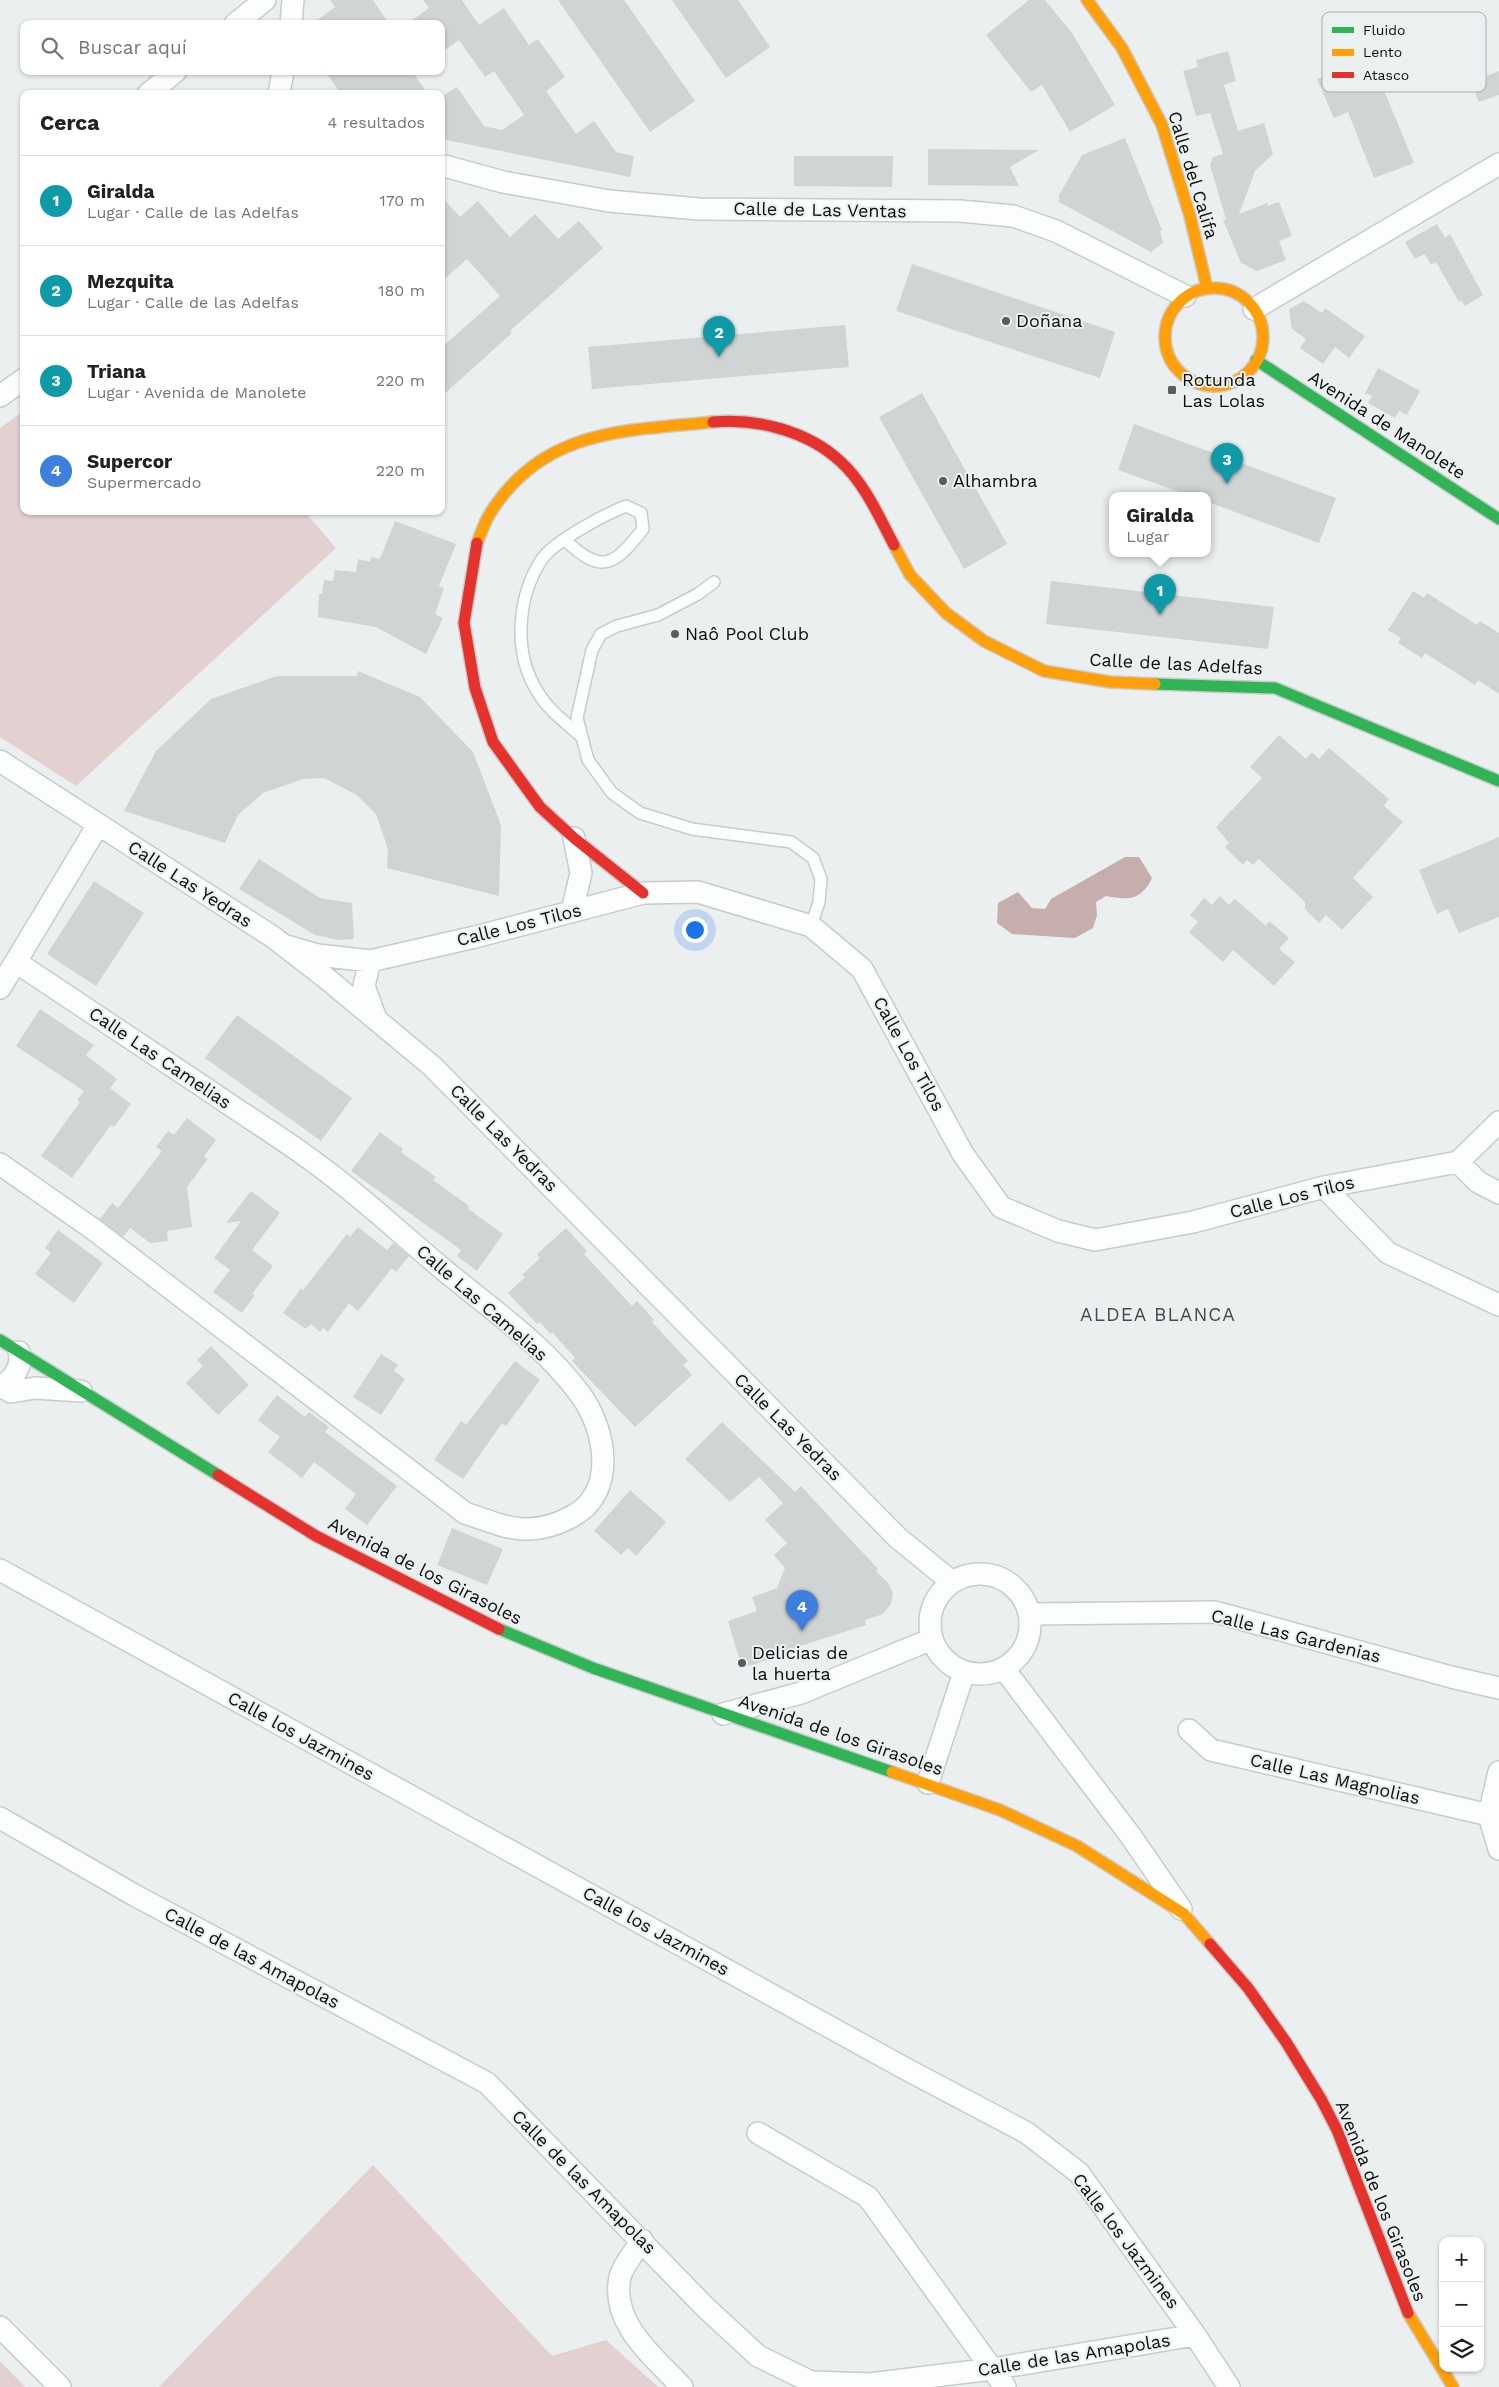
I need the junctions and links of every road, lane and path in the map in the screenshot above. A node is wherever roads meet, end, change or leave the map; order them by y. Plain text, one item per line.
1 (265, 0) edge
2 (293, 0) edge
3 (1087, 0) edge
4 (240, 20) edge
5 (291, 20) edge
6 (171, 75) edge
7 (282, 75) edge
8 (153, 90) edge
9 (280, 90) edge
10 (1499, 164) edge
11 (445, 166) edge
12 (1207, 288) junction
13 (1186, 296) junction
14 (1254, 309) junction
15 (1256, 360) junction
16 (20, 382) edge
17 (0, 396) edge
18 (1499, 519) edge
19 (565, 540) junction
20 (714, 582) dead end
21 (582, 737) junction
22 (0, 761) edge
23 (1499, 781) edge
24 (98, 826) junction
25 (574, 838) junction
26 (643, 893) junction
27 (572, 912) junction
28 (811, 926) junction
29 (283, 945) junction
30 (370, 961) junction
31 (16, 962) junction
32 (0, 988) edge
33 (376, 1020) junction
34 (1499, 1122) edge
35 (1458, 1162) junction
36 (0, 1164) edge
37 (1324, 1187) junction
38 (1499, 1193) edge
39 (1499, 1305) edge
40 (6, 1345) edge
41 (1, 1387) edge
42 (86, 1391) junction
43 (0, 1570) edge
44 (952, 1582) junction
45 (1030, 1614) junction
46 (932, 1639) junction
47 (1004, 1668) junction
48 (964, 1672) junction
49 (1499, 1688) edge
50 (724, 1714) junction
51 (1189, 1730) dead end
52 (1499, 1772) edge
53 (928, 1784) junction
54 (1489, 1814) junction
55 (0, 1818) edge
56 (1499, 1849) edge
57 (1184, 1914) junction
58 (758, 2133) dead end
59 (642, 2240) junction
60 (0, 2327) edge
61 (1195, 2335) junction
62 (992, 2369) junction
63 (60, 2387) edge
64 (682, 2387) edge
65 (1005, 2387) edge
66 (1229, 2387) edge
67 (1453, 2387) edge

1 - 4 street
2 - 5 street
3 - 12 street, Calle del Califa
6 - 8 street
7 - 9 street
10 - 14 street
11 - 13 street, Calle de Las Ventas
12 - 13 street
12 - 14 street
13 - 15 street
14 - 15 street
15 - 18 street, Avenida de Manolete
16 - 17 street
19 - 19 lane
19 - 21 lane
20 - 21 lane
21 - 28 lane
22 - 24 street, Calle Las Yedras
23 - 25 street, Calle de las Adelfas
24 - 29 street, Calle Las Yedras
24 - 31 street
25 - 26 street, Calle de las Adelfas
25 - 27 street
26 - 27 street, Calle Los Tilos
26 - 28 street, Calle Los Tilos
27 - 30 street, Calle Los Tilos
28 - 37 street, Calle Los Tilos
29 - 30 street, Calle Los Tilos
29 - 33 street, Calle Las Yedras
30 - 33 street
31 - 32 street
31 - 36 street, Calle Las Camelias
33 - 44 street, Calle Las Yedras
34 - 35 street
35 - 37 street, Calle Los Tilos
35 - 38 street
37 - 39 street
40 - 41 street
40 - 42 street, Avenida de los Girasoles
41 - 42 street
42 - 50 street, Avenida de los Girasoles
43 - 61 street, Calle los Jazmines
44 - 45 street
44 - 46 street
45 - 47 street
45 - 49 street, Calle Las Gardenias
46 - 48 street
46 - 50 street
47 - 48 street
47 - 57 street
48 - 53 street
50 - 53 street, Avenida de los Girasoles
51 - 54 street, Calle Las Magnolias
52 - 54 street
53 - 57 street, Avenida de los Girasoles
54 - 56 street
55 - 59 street, Calle de las Amapolas
57 - 67 street, Avenida de los Girasoles
58 - 62 street
59 - 62 street, Calle de las Amapolas
59 - 64 street
60 - 63 street
61 - 62 street, Calle de las Amapolas
61 - 66 street, Calle los Jazmines
62 - 65 street

